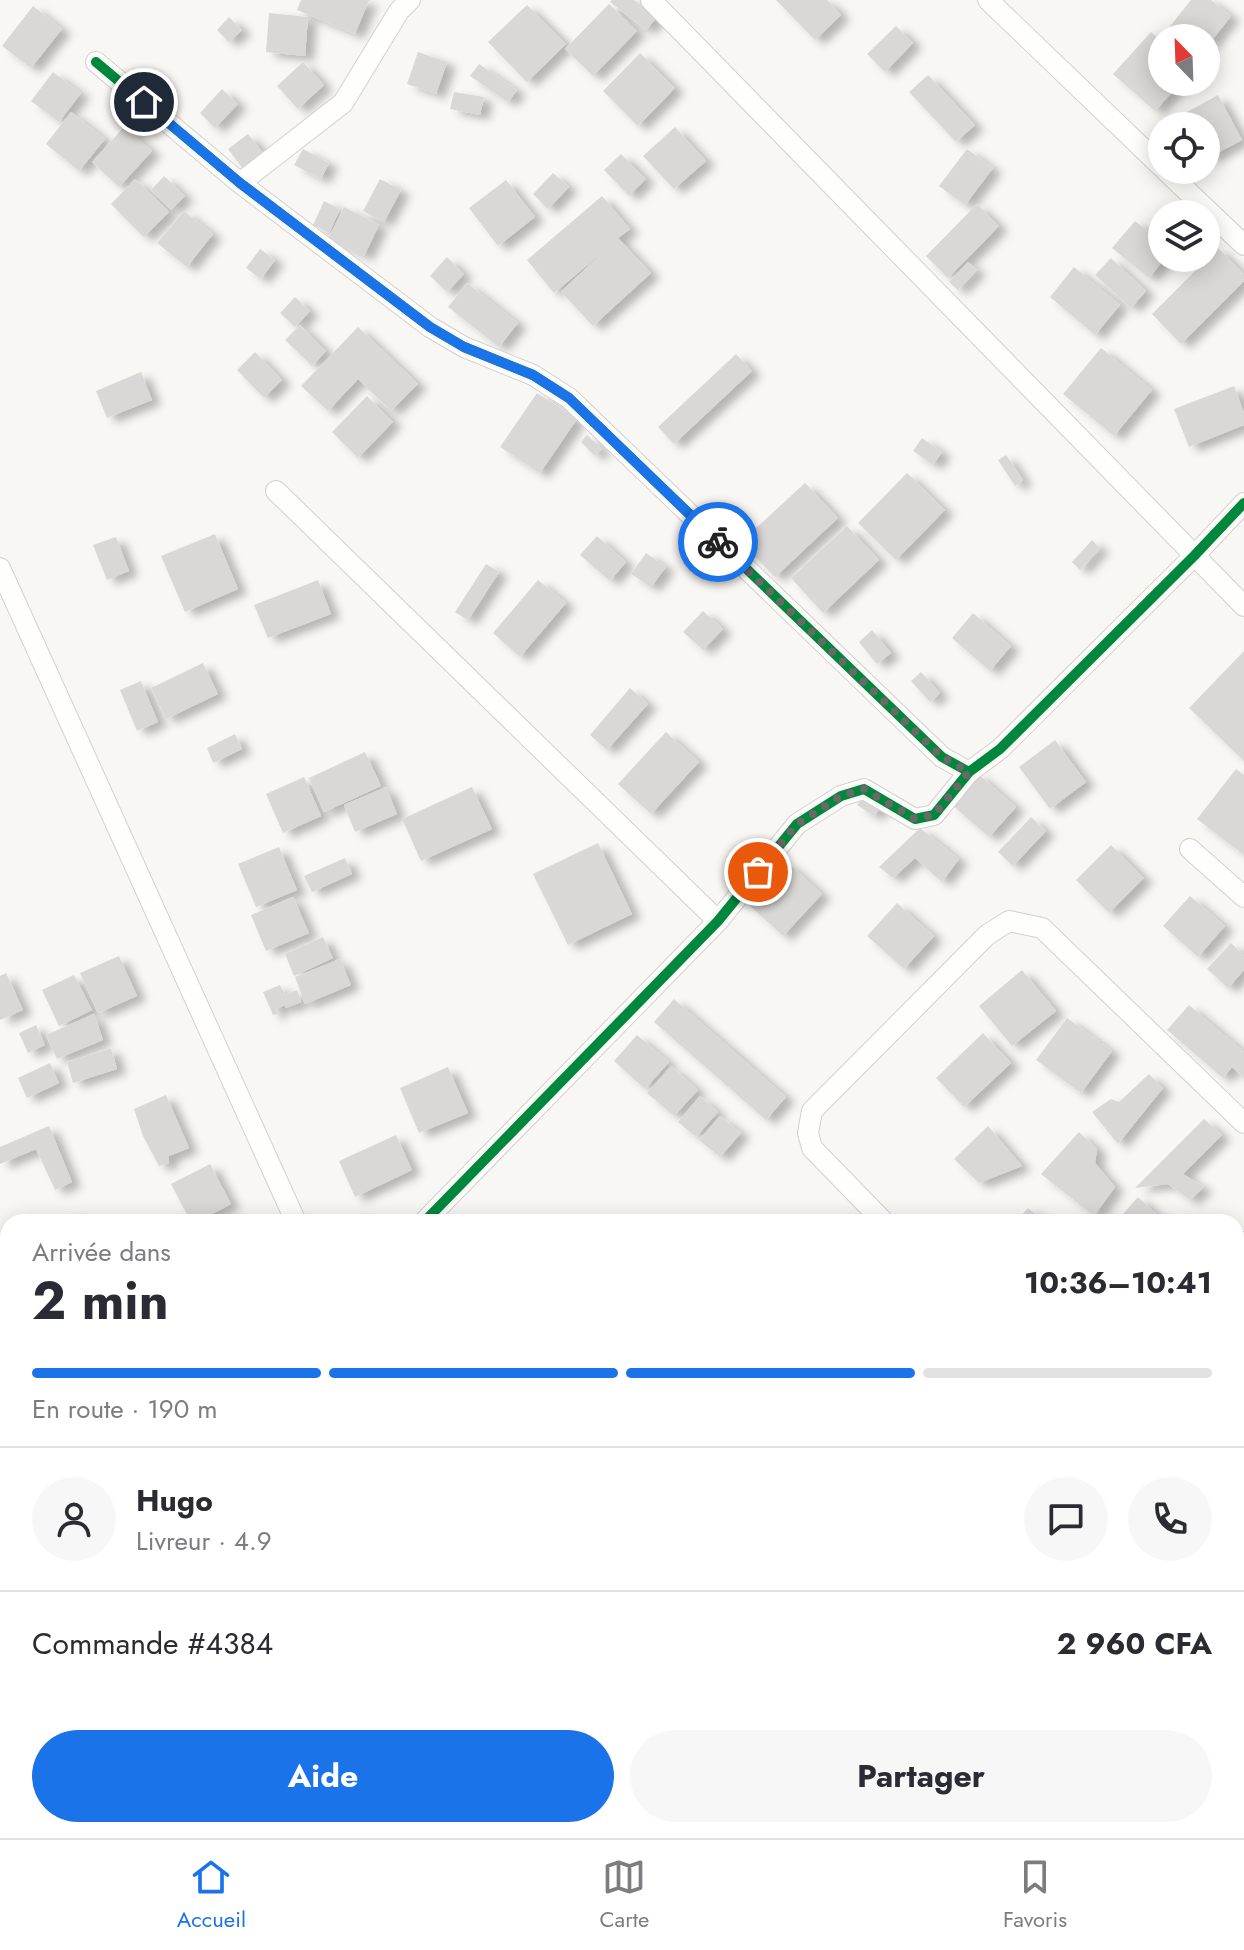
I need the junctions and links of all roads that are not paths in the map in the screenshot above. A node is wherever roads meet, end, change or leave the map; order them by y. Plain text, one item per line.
1 (651, 0) edge
2 (988, 0) edge
3 (399, 4) edge
4 (96, 62) dead end
5 (1148, 153) edge
6 (240, 183) junction
7 (1181, 184) edge
8 (1244, 245) edge
9 (276, 491) dead end
10 (1244, 503) edge
11 (1194, 556) junction
12 (0, 568) edge
13 (1244, 606) edge
14 (969, 772) junction
15 (1190, 849) dead end
16 (1244, 897) edge
17 (718, 921) junction
18 (1244, 1123) edge
19 (292, 1214) edge
20 (432, 1214) edge
21 (876, 1214) edge

1 - 11 street
2 - 5 street
3 - 6 street
4 - 6 street
6 - 14 street
7 - 8 street
9 - 17 street
10 - 11 street
11 - 13 street
11 - 14 street
12 - 19 street
14 - 17 street
15 - 16 street
17 - 20 street
18 - 21 street

